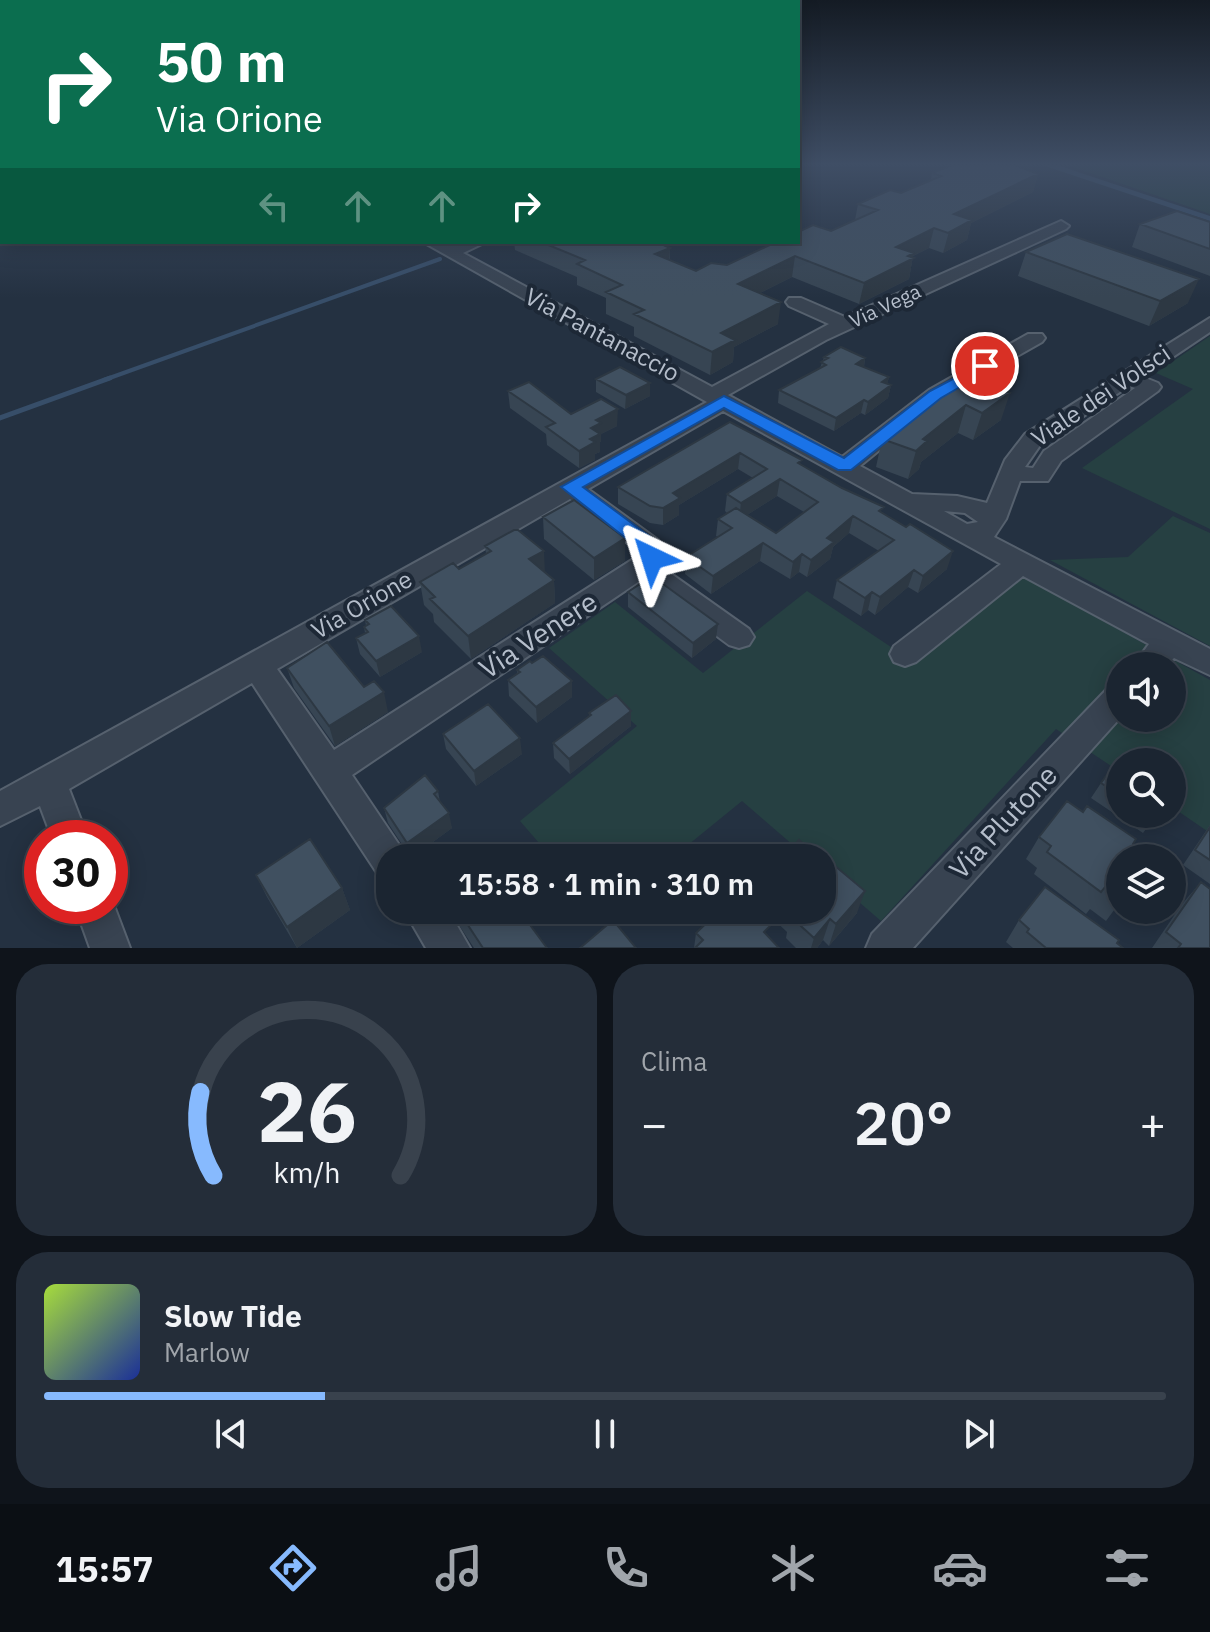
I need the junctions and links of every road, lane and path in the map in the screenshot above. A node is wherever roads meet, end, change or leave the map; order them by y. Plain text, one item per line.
1 (1061, 226) dead end
2 (463, 244) edge
3 (440, 247) edge
4 (795, 302) dead end
5 (1210, 324) edge
6 (846, 325) junction
7 (1035, 338) dead end
8 (719, 398) junction
9 (845, 466) junction
10 (570, 487) junction
11 (967, 520) junction
12 (1022, 562) junction
13 (642, 567) junction
14 (739, 637) dead end
15 (1170, 642) junction
16 (1161, 652) edge
17 (905, 654) dead end
18 (1210, 663) edge
19 (257, 665) junction
20 (1106, 711) edge
21 (330, 771) junction
22 (49, 782) junction
23 (0, 810) edge
24 (63, 820) edge
25 (379, 844) edge
26 (101, 924) edge
27 (434, 924) edge
28 (110, 948) edge
29 (450, 948) edge
30 (886, 948) edge

1 - 6 street, Via Vega
2 - 3 street
3 - 8 street, Via Pantanaccio
4 - 6 street
5 - 11 street, Viale dei Volsci
6 - 8 street, Via Vega
7 - 9 street
8 - 9 street, Via Pantanaccio
8 - 10 street, Via Orione
9 - 11 street, Via Pantanaccio
10 - 13 street
10 - 19 street, Via Orione
11 - 12 street, Via Pantanaccio
12 - 15 street, Via Pantanaccio
12 - 17 street
13 - 14 street
13 - 21 street, Via Venere
15 - 16 street
15 - 18 street, Via Pantanaccio
19 - 21 street
19 - 22 street, Via Orione
20 - 30 street, Via Plutone
21 - 25 street
22 - 23 street, Via Orione
22 - 24 street
26 - 28 street
27 - 29 street

